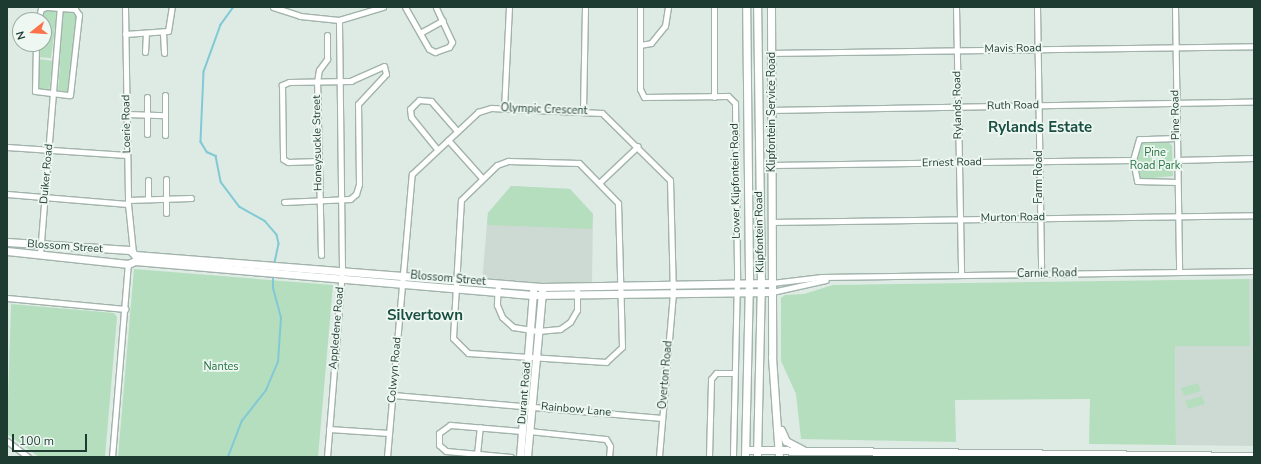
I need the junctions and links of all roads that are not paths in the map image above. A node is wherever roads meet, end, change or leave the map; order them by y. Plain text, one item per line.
1 (46, 7) edge
2 (60, 7) edge
3 (125, 7) edge
4 (172, 7) edge
5 (273, 7) edge
6 (383, 7) edge
7 (405, 7) edge
8 (436, 7) edge
9 (509, 7) edge
10 (585, 7) edge
11 (640, 7) edge
12 (668, 7) edge
13 (714, 7) edge
14 (746, 7) edge
15 (757, 7) edge
16 (771, 7) edge
17 (956, 7) edge
18 (1037, 7) edge
19 (1175, 7) edge
20 (339, 20) junction
21 (443, 20) junction
22 (146, 33) junction
23 (164, 33) junction
24 (420, 33) junction
25 (125, 34) junction
26 (327, 35) dead end
27 (640, 45) junction
28 (1254, 46) edge
29 (1175, 47) junction
30 (1037, 49) junction
31 (957, 50) junction
32 (35, 52) edge
33 (146, 52) dead end
34 (164, 53) dead end
35 (771, 53) junction
36 (339, 81) junction
37 (317, 82) junction
38 (53, 95) junction
39 (165, 95) dead end
40 (714, 96) junction
41 (147, 97) dead end
42 (1254, 102) edge
43 (1176, 104) junction
44 (1038, 106) junction
45 (958, 107) junction
46 (504, 109) junction
47 (772, 110) junction
48 (583, 111) junction
49 (127, 114) junction
50 (147, 114) junction
51 (165, 114) junction
52 (457, 131) junction
53 (147, 134) dead end
54 (165, 135) dead end
55 (1176, 138) junction
56 (448, 140) junction
57 (638, 146) junction
58 (7, 147) edge
59 (437, 149) junction
60 (49, 150) junction
61 (127, 155) junction
62 (1254, 158) edge
63 (1133, 160) junction
64 (1177, 160) junction
65 (319, 161) junction
66 (959, 162) junction
67 (1040, 162) junction
68 (772, 165) junction
69 (482, 178) junction
70 (166, 179) dead end
71 (148, 180) dead end
72 (600, 182) junction
73 (1178, 182) junction
74 (7, 194) edge
75 (45, 197) junction
76 (191, 198) dead end
77 (148, 199) junction
78 (166, 199) junction
79 (320, 200) junction
80 (341, 200) junction
81 (128, 202) junction
82 (284, 202) dead end
83 (166, 213) dead end
84 (1254, 215) edge
85 (1178, 216) junction
86 (1040, 218) junction
87 (960, 219) junction
88 (773, 222) junction
89 (7, 242) edge
90 (41, 245) junction
91 (7, 251) edge
92 (40, 254) junction
93 (321, 255) dead end
94 (129, 257) junction
95 (233, 260) junction
96 (233, 269) junction
97 (342, 269) junction
98 (1254, 271) edge
99 (1179, 272) junction
100 (961, 275) junction
101 (1041, 275) junction
102 (342, 278) junction
103 (841, 278) junction
104 (403, 279) junction
105 (455, 280) junction
106 (498, 283) junction
107 (673, 284) junction
108 (736, 284) junction
109 (748, 284) junction
110 (761, 284) junction
111 (772, 284) junction
112 (621, 285) junction
113 (534, 286) junction
114 (542, 287) junction
115 (577, 287) junction
116 (454, 288) junction
117 (497, 292) junction
118 (736, 292) junction
119 (748, 292) junction
120 (760, 292) junction
121 (772, 292) junction
122 (621, 293) junction
123 (673, 293) junction
124 (533, 295) junction
125 (541, 295) junction
126 (577, 295) junction
127 (7, 298) edge
128 (125, 309) junction
129 (534, 330) junction
130 (532, 358) junction
131 (734, 373) junction
132 (393, 395) junction
133 (528, 406) junction
134 (662, 418) junction
135 (779, 426) junction
136 (329, 428) junction
137 (480, 428) junction
138 (526, 431) junction
139 (389, 432) junction
140 (7, 442) edge
141 (805, 451) junction
142 (477, 454) junction
143 (745, 454) edge
144 (757, 454) edge
145 (779, 454) edge
146 (1254, 456) edge
147 (28, 457) edge
148 (112, 457) edge
149 (327, 457) edge
150 (387, 457) edge
151 (511, 457) edge
152 (520, 457) edge
153 (528, 457) edge
154 (609, 457) edge
155 (659, 457) edge
156 (709, 457) edge
157 (732, 457) edge

1 - 2 street
2 - 38 street, Duiker Road
2 - 38 street
3 - 25 street, Loerie Road
4 - 23 street
5 - 20 street
6 - 20 street
7 - 24 street
8 - 21 street
9 - 46 street
10 - 48 street
11 - 27 street
12 - 27 street
13 - 40 street
14 - 109 street, Klipfontein Road
15 - 110 street, Klipfontein Road
16 - 35 street, Klipfontein Service Road
17 - 31 street, Rylands Road
18 - 30 street, Farm Road
19 - 29 street, Pine Road
20 - 36 street, Appledene Road
21 - 24 street
21 - 24 street
22 - 23 street
22 - 25 street
22 - 33 street
23 - 34 street
25 - 49 street, Loerie Road
26 - 37 street, Honeysuckle Street
27 - 40 street
28 - 29 street, Mavis Road
29 - 30 street, Mavis Road
29 - 43 street, Pine Road
30 - 31 street, Mavis Road
30 - 44 street, Farm Road
31 - 35 street, Mavis Road
31 - 45 street, Rylands Road
32 - 38 street
35 - 47 street, Klipfontein Service Road
36 - 37 street
36 - 80 street, Appledene Road
36 - 80 street
37 - 65 street, Honeysuckle Street
37 - 65 street
38 - 60 street, Duiker Road
39 - 51 street
40 - 108 street, Lower Klipfontein Road
41 - 50 street
42 - 43 street, Ruth Road
43 - 44 street, Ruth Road
43 - 55 street, Pine Road
44 - 45 street, Ruth Road
44 - 67 street, Farm Road
45 - 47 street, Ruth Road
45 - 66 street, Rylands Road
46 - 48 street, Olympic Crescent
46 - 52 street, Olympic Crescent
47 - 68 street, Klipfontein Service Road
48 - 57 street, Olympic Crescent
49 - 50 street
49 - 61 street, Loerie Road
50 - 51 street
50 - 53 street
51 - 54 street
52 - 56 street, Olympic Crescent
52 - 59 street
55 - 63 street
55 - 64 street, Pine Road
56 - 59 street, Olympic Crescent
56 - 69 street
57 - 72 street
57 - 107 street, Olympic Crescent
58 - 60 street
59 - 104 street, Olympic Crescent
60 - 61 street
60 - 75 street, Duiker Road
61 - 81 street, Loerie Road
62 - 64 street
63 - 67 street, Ernest Road
63 - 73 street
64 - 73 street, Pine Road
65 - 79 street, Honeysuckle Street
66 - 67 street, Ernest Road
66 - 68 street, Ernest Road
66 - 87 street, Rylands Road
67 - 86 street, Farm Road
68 - 88 street, Klipfontein Service Road
69 - 72 street
69 - 105 street
70 - 78 street
71 - 77 street
72 - 112 street
73 - 85 street, Pine Road
74 - 75 street
75 - 81 street
75 - 90 street, Duiker Road
76 - 78 street
77 - 78 street
77 - 81 street
78 - 83 street
79 - 80 street
79 - 82 street
79 - 93 street, Honeysuckle Street
80 - 97 street, Appledene Road
81 - 94 street, Loerie Road
84 - 85 street, Murton Road
85 - 86 street, Murton Road
85 - 99 street, Pine Road
86 - 87 street, Murton Road
86 - 101 street, Farm Road
87 - 88 street, Murton Road
87 - 100 street, Rylands Road
88 - 111 street, Klipfontein Service Road
89 - 90 street, Blossom Street
90 - 92 street, Duiker Road
90 - 94 street, Blossom Street
91 - 92 street, Blossom Street
92 - 94 street, Blossom Street
94 - 95 street, Blossom Street
94 - 96 street, Blossom Street
94 - 128 street, Loerie Road
95 - 96 street
95 - 97 street, Blossom Street
96 - 102 street, Blossom Street
97 - 102 street, Appledene Road
97 - 104 street, Blossom Street
98 - 99 street, Carnie Road
99 - 101 street, Carnie Road
100 - 101 street, Carnie Road
100 - 103 street, Carnie Road
102 - 104 street, Blossom Street
102 - 136 street, Appledene Road
103 - 111 street, Carnie Road
103 - 121 street, Carnie Road
104 - 105 street, Blossom Street
104 - 116 street, Blossom Street
104 - 132 street, Colwyn Road
105 - 106 street, Blossom Street
105 - 116 street
106 - 113 street, Blossom Street
106 - 117 street
107 - 108 street, Blossom Street
107 - 112 street, Blossom Street
107 - 123 street, Overton Road
108 - 109 street, Blossom Street
108 - 118 street, Lower Klipfontein Road
109 - 110 street, Blossom Street
109 - 119 street, Klipfontein Road
110 - 111 street, Carnie Road
110 - 120 street, Klipfontein Road
111 - 121 street, Klipfontein Service Road
112 - 115 street, Blossom Street
112 - 122 street
113 - 114 street, Blossom Street
113 - 124 street, Durant Road
114 - 115 street, Blossom Street
114 - 125 street, Durant Road
115 - 126 street
116 - 117 street, Blossom Street
116 - 130 street
117 - 124 street, Blossom Street
117 - 129 street
118 - 119 street, Blossom Street
118 - 123 street, Blossom Street
118 - 131 street, Lower Klipfontein Road
119 - 120 street, Blossom Street
119 - 143 street, Klipfontein Road
120 - 121 street, Carnie Road
120 - 144 street, Klipfontein Road
121 - 135 street, Klipfontein Service Road
122 - 123 street, Blossom Street
122 - 126 street, Blossom Street
122 - 130 street
123 - 134 street, Overton Road
124 - 125 street, Blossom Street
124 - 129 street, Durant Road
125 - 126 street, Blossom Street
125 - 129 street, Durant Road
126 - 129 street
127 - 128 street
128 - 148 street, Loerie Road
129 - 130 street, Durant Road
130 - 133 street, Durant Road
131 - 156 street
131 - 157 street, Lower Klipfontein Road
132 - 133 street, Rainbow Lane
132 - 139 street, Colwyn Road
133 - 134 street, Rainbow Lane
133 - 138 street, Durant Road
134 - 155 street, Overton Road
135 - 141 street
135 - 145 street, Klipfontein Service Road
136 - 139 street
136 - 149 street, Appledene Road
137 - 138 street
137 - 142 street
137 - 142 street
138 - 152 street, Durant Road
138 - 153 street, Durant Road
138 - 154 street
139 - 150 street, Colwyn Road
140 - 147 street
141 - 145 street
141 - 146 street
142 - 151 street
143 - 144 street
144 - 145 street

